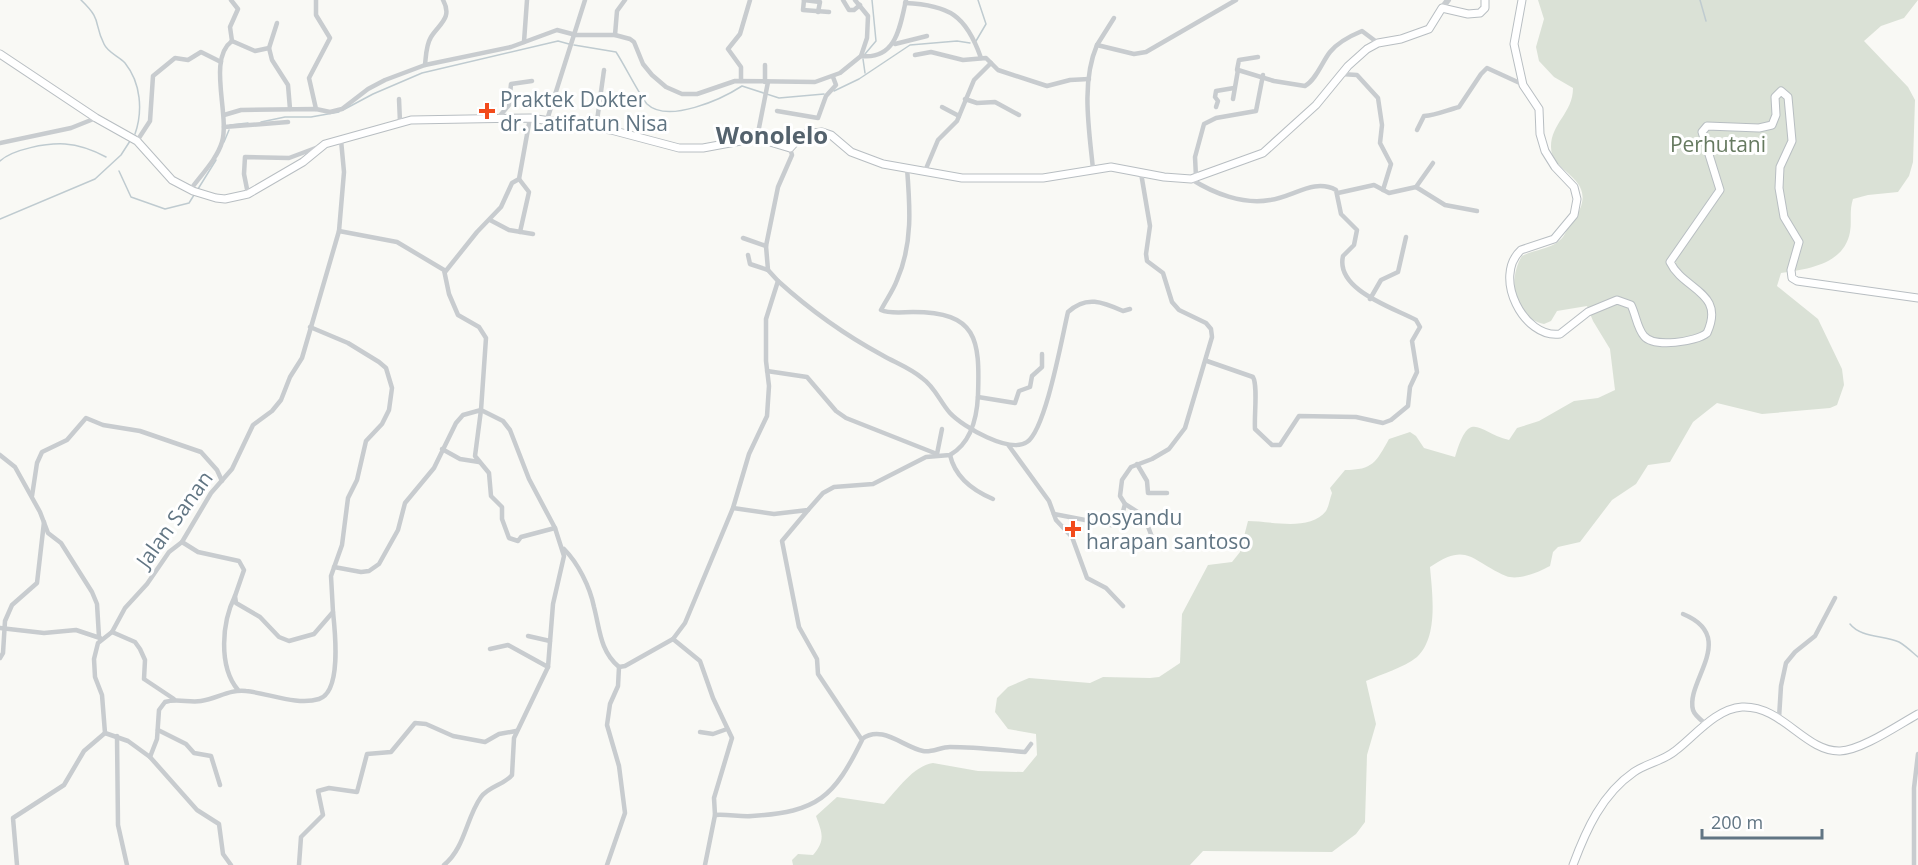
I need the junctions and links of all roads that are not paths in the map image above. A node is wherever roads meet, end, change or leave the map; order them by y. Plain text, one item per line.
1 (231, 0) edge
2 (316, 0) edge
3 (443, 0) edge
4 (527, 0) edge
5 (585, 0) edge
6 (625, 0) edge
7 (750, 0) edge
8 (804, 0) edge
9 (843, 0) edge
10 (855, 0) edge
11 (1236, 0) edge
12 (1447, 0) edge
13 (1485, 0) edge
14 (1522, 0) edge
15 (905, 2) edge
16 (860, 5) junction
17 (1442, 8) junction
18 (818, 12) junction
19 (830, 12) dead end
20 (1114, 18) dead end
21 (277, 23) dead end
22 (576, 35) junction
23 (615, 35) junction
24 (927, 36) dead end
25 (232, 41) junction
26 (524, 42) junction
27 (1378, 43) junction
28 (895, 44) junction
29 (1097, 45) junction
30 (269, 48) junction
31 (0, 54) edge
32 (915, 55) dead end
33 (861, 57) junction
34 (1258, 57) dead end
35 (981, 58) junction
36 (221, 62) junction
37 (991, 63) junction
38 (425, 65) junction
39 (765, 65) dead end
40 (604, 70) dead end
41 (1237, 70) junction
42 (1341, 74) junction
43 (1263, 75) junction
44 (833, 77) junction
45 (1089, 79) junction
46 (531, 81) dead end
47 (741, 81) junction
48 (766, 82) junction
49 (1523, 85) junction
50 (1234, 88) junction
51 (399, 99) dead end
52 (965, 99) junction
53 (1233, 99) dead end
54 (942, 107) dead end
55 (1216, 107) dead end
56 (316, 108) junction
57 (290, 110) junction
58 (777, 111) dead end
59 (224, 115) junction
60 (1019, 115) dead end
61 (959, 116) junction
62 (96, 118) junction
63 (498, 118) junction
64 (530, 118) junction
65 (547, 120) junction
66 (288, 122) dead end
67 (400, 122) junction
68 (225, 127) junction
69 (596, 128) junction
70 (1417, 130) dead end
71 (757, 138) junction
72 (341, 140) junction
73 (137, 141) junction
74 (0, 142) edge
75 (321, 146) junction
76 (790, 148) junction
77 (1434, 163) dead end
78 (907, 168) junction
79 (1093, 169) junction
80 (925, 171) junction
81 (1141, 173) junction
82 (1193, 178) junction
83 (519, 179) junction
84 (1416, 187) junction
85 (192, 190) junction
86 (1383, 190) junction
87 (1338, 193) junction
88 (248, 194) junction
89 (1477, 211) dead end
90 (490, 220) junction
91 (339, 231) junction
92 (520, 232) junction
93 (533, 234) dead end
94 (1406, 237) dead end
95 (743, 238) dead end
96 (766, 246) junction
97 (747, 255) dead end
98 (768, 270) junction
99 (445, 272) junction
100 (778, 281) junction
101 (1918, 298) edge
102 (1370, 299) junction
103 (1130, 309) dead end
104 (310, 327) junction
105 (1042, 354) dead end
106 (1207, 361) junction
107 (767, 371) junction
108 (978, 397) junction
109 (482, 410) junction
110 (972, 428) junction
111 (942, 429) dead end
112 (1009, 446) junction
113 (442, 449) junction
114 (937, 454) junction
115 (0, 455) edge
116 (950, 455) junction
117 (478, 462) junction
118 (1137, 464) junction
119 (222, 481) junction
120 (1167, 493) dead end
121 (32, 496) junction
122 (993, 499) dead end
123 (1125, 504) junction
124 (733, 508) junction
125 (808, 510) junction
126 (1054, 514) junction
127 (44, 522) junction
128 (555, 528) junction
129 (1152, 537) dead end
130 (182, 542) junction
131 (563, 548) junction
132 (334, 567) junction
133 (235, 596) junction
134 (1835, 598) dead end
135 (1123, 606) dead end
136 (333, 612) junction
137 (1683, 614) dead end
138 (2, 628) edge
139 (112, 632) junction
140 (528, 636) dead end
141 (100, 638) junction
142 (673, 639) junction
143 (550, 641) junction
144 (490, 650) dead end
145 (0, 658) edge
146 (548, 667) junction
147 (619, 667) junction
148 (238, 690) junction
149 (176, 700) junction
150 (1918, 714) edge
151 (1779, 718) junction
152 (1706, 724) junction
153 (728, 729) junction
154 (158, 730) junction
155 (516, 731) junction
156 (700, 732) dead end
157 (105, 733) junction
158 (117, 736) junction
159 (862, 740) junction
160 (1031, 744) dead end
161 (1918, 754) edge
162 (150, 757) junction
163 (220, 785) dead end
164 (715, 815) junction
165 (17, 865) edge
166 (127, 865) edge
167 (231, 865) edge
168 (299, 865) edge
169 (444, 865) edge
170 (607, 865) edge
171 (705, 865) edge
172 (1573, 865) edge
173 (1914, 865) edge

1 - 25 street
2 - 56 street
3 - 38 street
4 - 26 street
5 - 22 street
6 - 23 street
7 - 47 street
8 - 18 street
8 - 18 street
9 - 16 street
10 - 16 street
11 - 29 street
12 - 17 street
13 - 17 main road
14 - 49 main road
15 - 28 street
15 - 35 street
16 - 33 street
17 - 27 main road
18 - 19 street
20 - 29 street
21 - 30 street
22 - 23 street
22 - 26 street
22 - 65 street
23 - 47 street
24 - 28 street
25 - 30 street
25 - 36 street
26 - 38 street
27 - 42 main road
27 - 43 street
28 - 33 street
29 - 45 street
30 - 57 street
31 - 62 main road
32 - 35 street
33 - 44 street
34 - 41 street
35 - 37 street
36 - 59 street
36 - 73 street
37 - 45 street
37 - 52 street
38 - 56 street
39 - 48 street
40 - 69 street
41 - 43 street
41 - 50 street
42 - 82 main road
42 - 86 street
43 - 82 street
44 - 48 street
44 - 58 street
45 - 79 street
46 - 63 street
47 - 48 street
48 - 71 street
49 - 70 street
49 - 101 main road
50 - 53 street
50 - 55 street
51 - 67 street
52 - 60 street
52 - 61 street
54 - 61 street
56 - 57 street
57 - 59 street
59 - 68 street
61 - 80 street
62 - 73 main road
62 - 74 street
63 - 64 main road
63 - 67 main road
64 - 65 main road
64 - 83 street
65 - 69 main road
66 - 68 street
67 - 72 main road
68 - 85 street
69 - 71 main road
71 - 76 main road
72 - 75 main road
72 - 91 street, Jalan Sanan
73 - 85 main road
75 - 88 main road
75 - 88 street
76 - 78 main road
76 - 96 street
77 - 84 street
78 - 80 main road
78 - 108 street
79 - 80 main road
79 - 81 main road
81 - 82 main road
81 - 106 street
82 - 87 street
83 - 90 street
83 - 92 street
84 - 86 street
84 - 89 street
85 - 88 main road
86 - 87 street
87 - 102 street
90 - 92 street
90 - 99 street
91 - 99 street
91 - 104 street, Jalan Sanan
92 - 93 street
94 - 102 street
95 - 96 street
96 - 98 street
97 - 98 street
98 - 100 street
99 - 109 street
100 - 107 street
100 - 110 street
102 - 106 street
103 - 112 street
104 - 119 street, Jalan Sanan
104 - 132 street
105 - 108 street
106 - 118 street
107 - 114 street
107 - 124 street
108 - 110 street
109 - 113 street
109 - 117 street
109 - 128 street
110 - 112 street
110 - 116 street
111 - 114 street
112 - 126 street
113 - 117 street
113 - 132 street
114 - 116 street
114 - 125 street
115 - 121 street
116 - 122 street
117 - 128 street
118 - 120 street
118 - 123 street
119 - 121 street
119 - 130 street, Jalan Sanan
121 - 127 street
123 - 126 street
123 - 129 street
124 - 125 street
124 - 142 street
125 - 159 street
126 - 135 street
127 - 138 street
127 - 141 street
128 - 131 street
130 - 133 street
130 - 139 street, Jalan Sanan
131 - 143 street
131 - 147 street
132 - 136 street
133 - 136 street
133 - 148 street
134 - 151 street
136 - 148 street
137 - 152 street
138 - 141 street
138 - 145 street
139 - 141 street
139 - 149 street
140 - 143 street
141 - 157 street
142 - 147 street
142 - 153 street
143 - 146 street
144 - 146 street
146 - 155 street
147 - 170 street
148 - 149 street
149 - 154 street
150 - 151 main road
151 - 152 main road
152 - 172 main road
153 - 156 street
153 - 164 street
154 - 162 street
154 - 163 street
155 - 168 street
155 - 169 street
157 - 158 street
157 - 165 street
158 - 162 street
158 - 166 street
159 - 160 street
159 - 164 street
161 - 173 street
162 - 167 street
164 - 171 street

